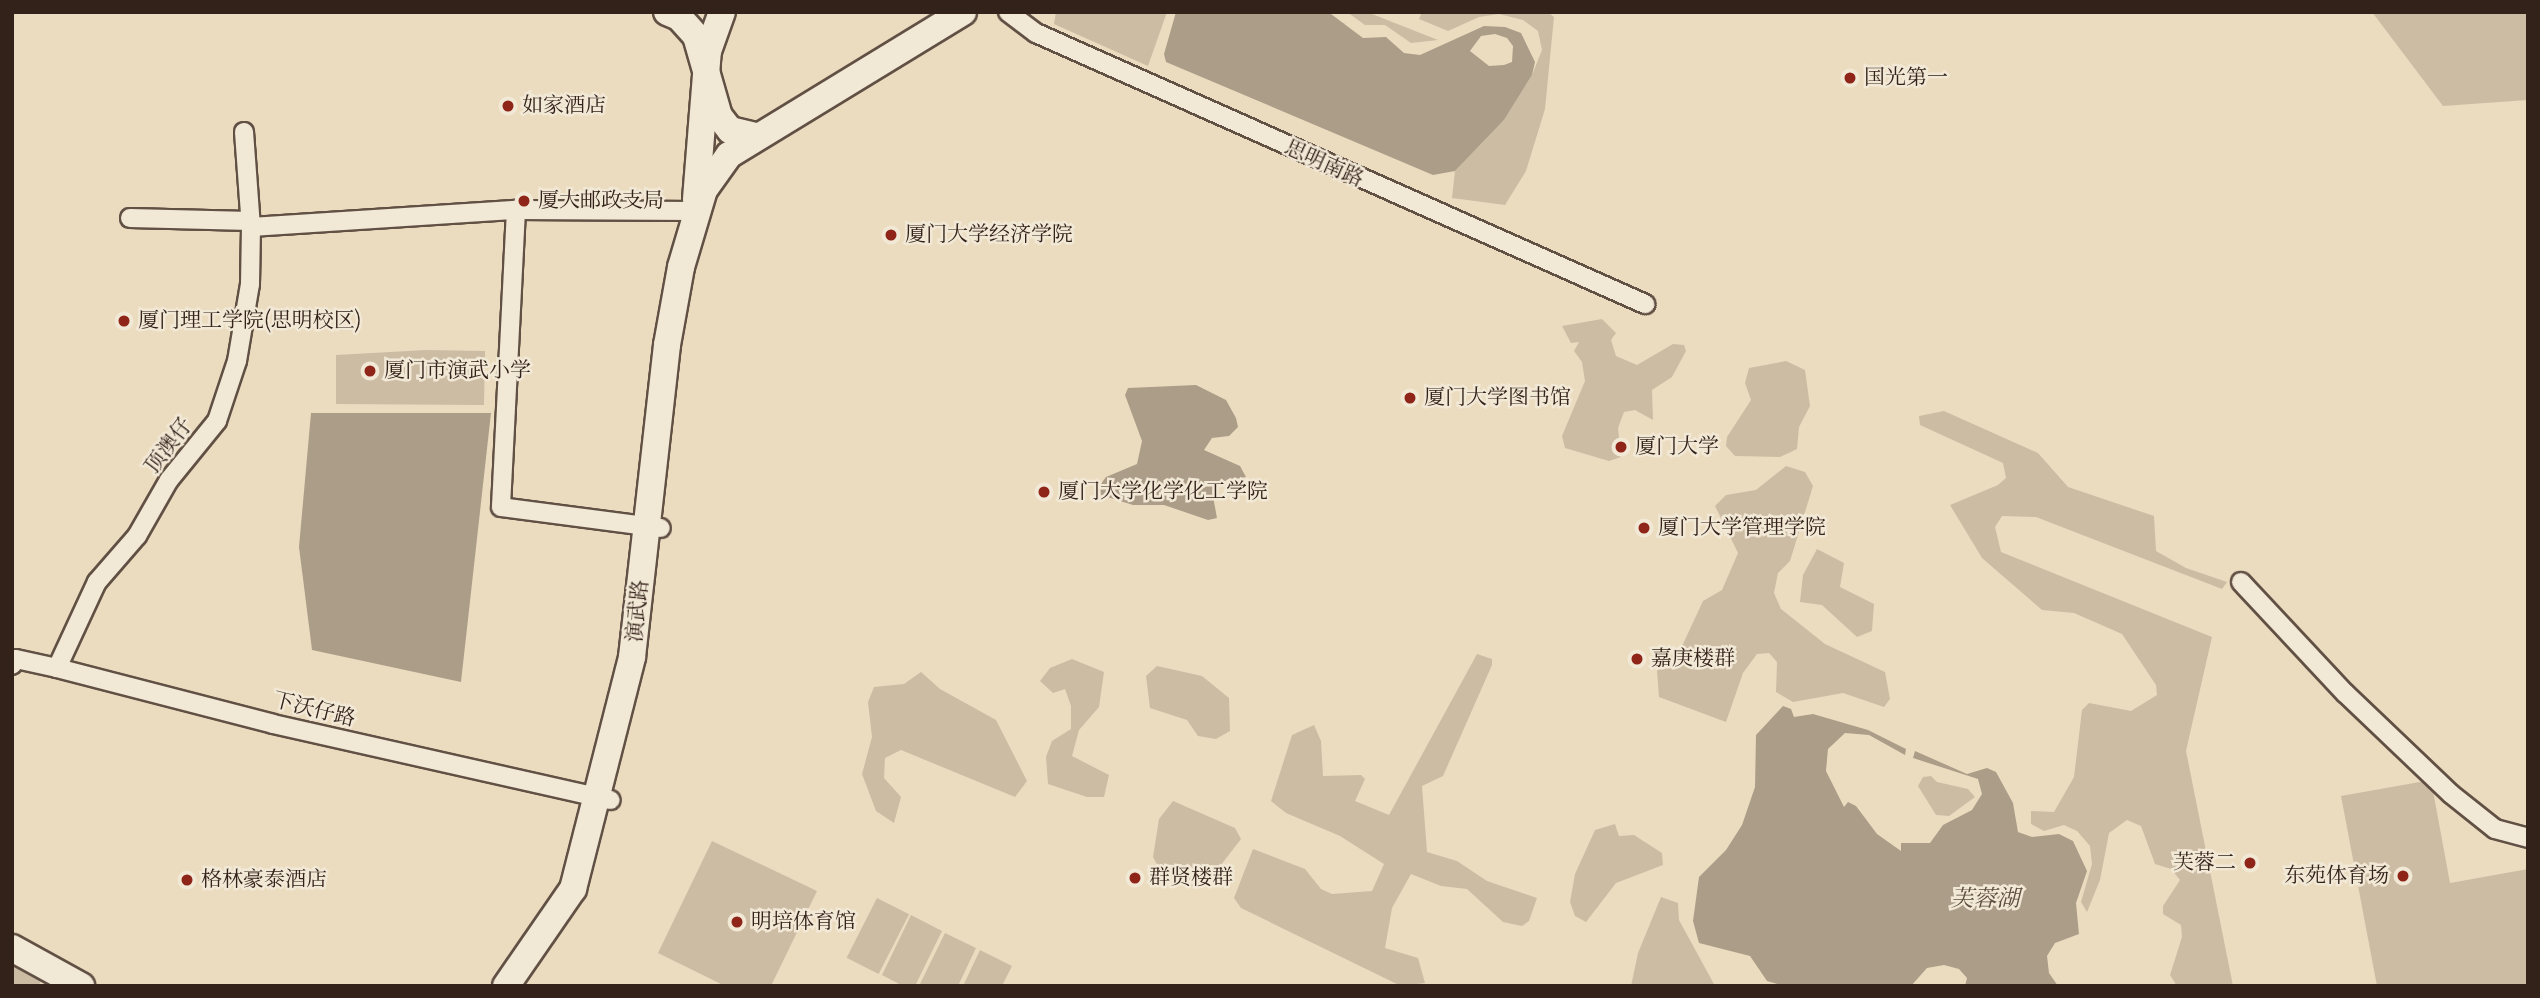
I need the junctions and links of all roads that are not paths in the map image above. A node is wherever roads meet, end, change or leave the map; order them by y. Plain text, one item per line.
1 (667, 12) edge
2 (722, 12) edge
3 (963, 12) edge
4 (1008, 12) edge
5 (925, 24) edge
6 (705, 74) junction
7 (244, 132) dead end
8 (757, 136) junction
9 (516, 211) junction
10 (695, 211) junction
11 (130, 218) dead end
12 (250, 224) junction
13 (1645, 304) dead end
14 (654, 527) junction
15 (2241, 582) dead end
16 (12, 665) edge
17 (57, 668) junction
18 (604, 798) junction
19 (2528, 838) edge
20 (12, 948) edge
21 (80, 986) edge
22 (506, 986) edge
23 (523, 986) edge

1 - 6 main road
2 - 6 main road, 演武路
3 - 5 main road
4 - 13 street, 思明南路
5 - 8 main road
6 - 8 main road
6 - 10 main road, 演武路
7 - 12 street, 顶澳仔
8 - 10 main road
9 - 10 street
9 - 12 street
9 - 14 street
10 - 14 main road, 演武路
11 - 12 street
12 - 17 street, 顶澳仔
14 - 18 main road, 演武路
15 - 19 street
16 - 17 street, 下沃仔路
17 - 18 street, 下沃仔路
18 - 22 main road, 演武路
18 - 23 main road, 演武路
20 - 21 main road

